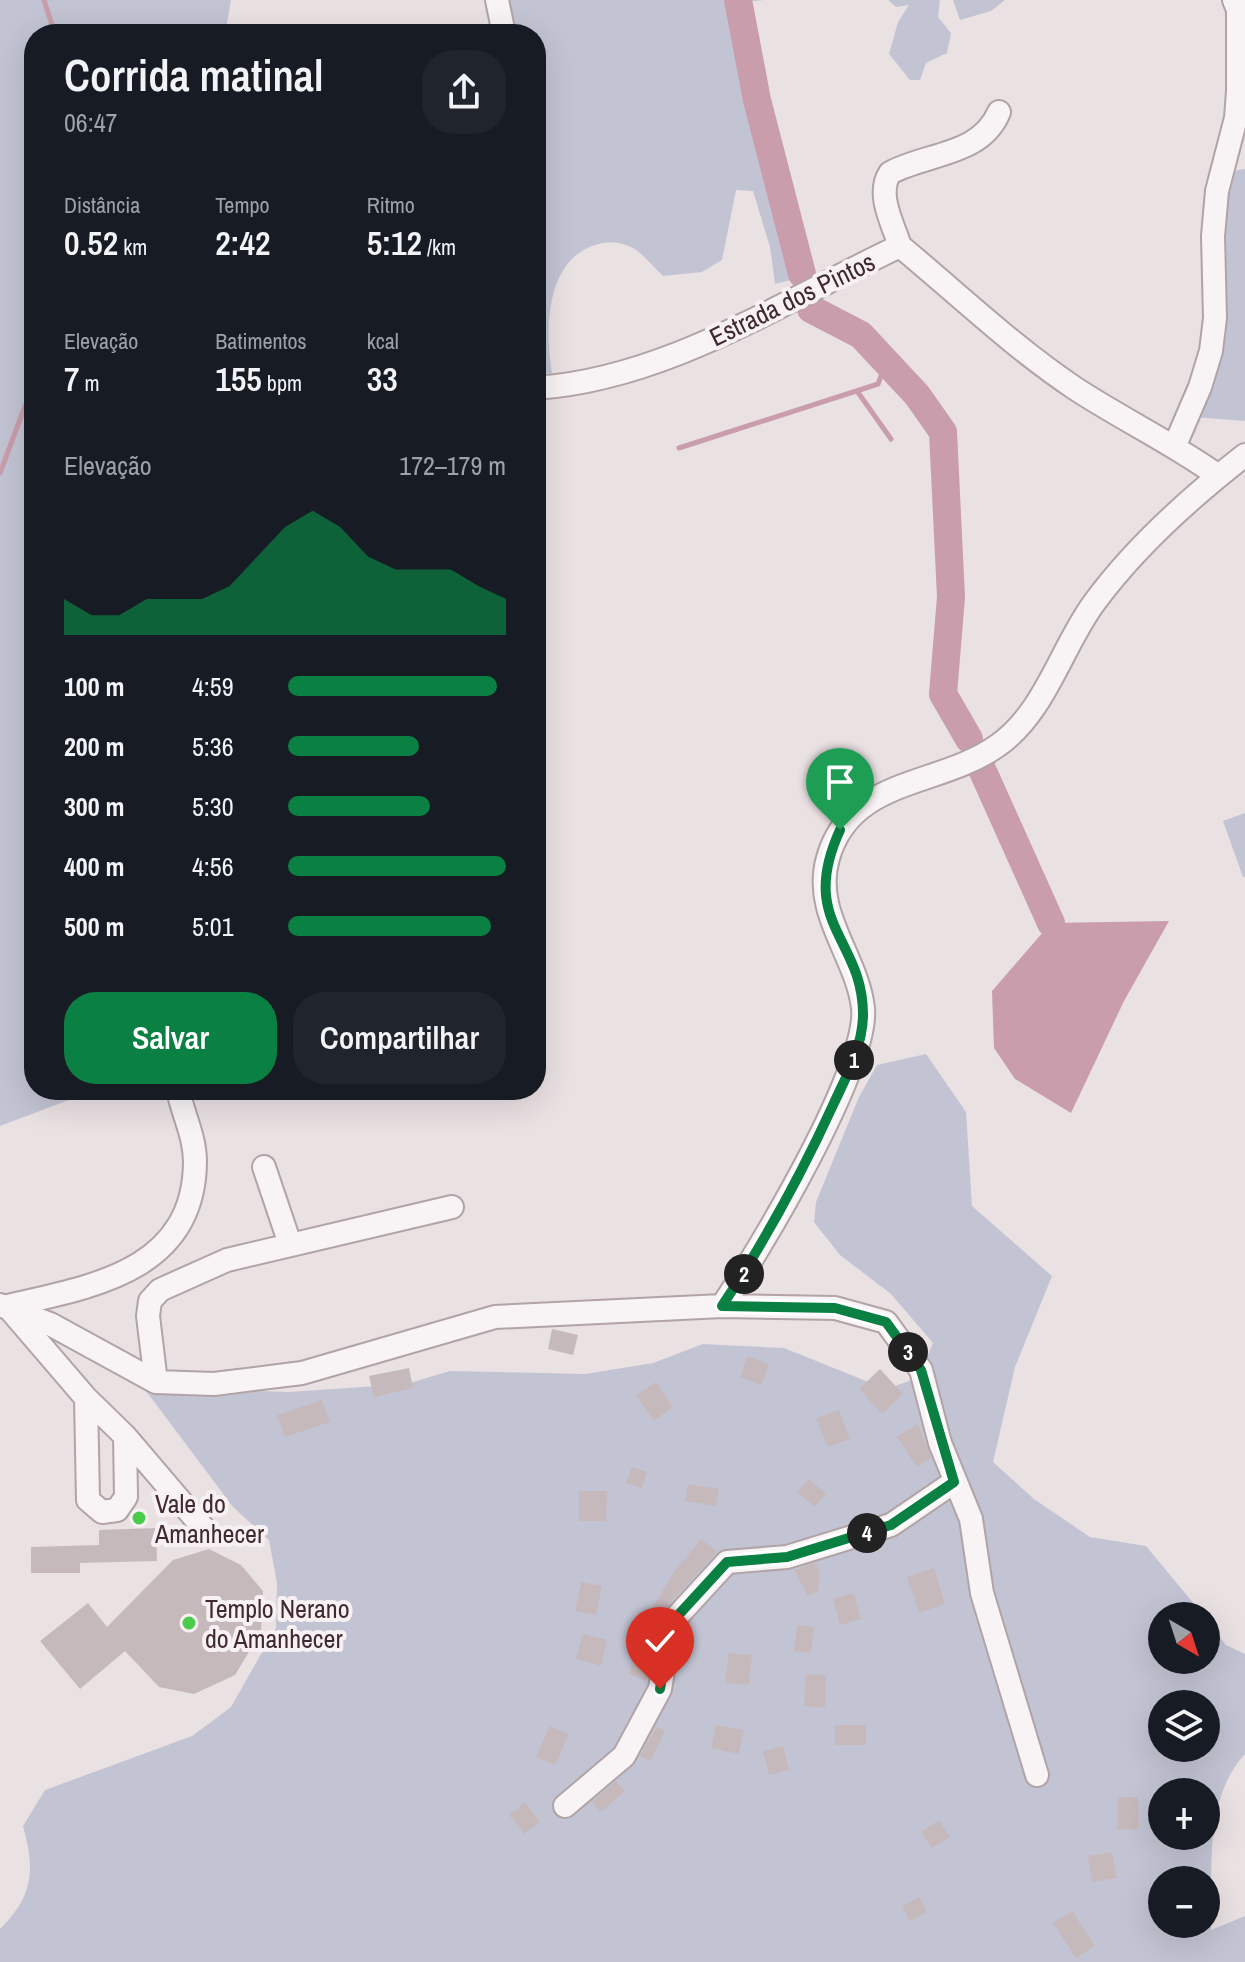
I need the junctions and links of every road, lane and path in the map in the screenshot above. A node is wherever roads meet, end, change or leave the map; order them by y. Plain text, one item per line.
1 (497, 0) edge
2 (1234, 0) edge
3 (502, 24) edge
4 (999, 112) dead end
5 (900, 246) junction
6 (546, 386) edge
7 (1175, 445) junction
8 (1234, 467) edge
9 (181, 1100) edge
10 (264, 1167) dead end
11 (452, 1207) dead end
12 (290, 1244) junction
13 (4, 1305) edge
14 (722, 1306) junction
15 (156, 1382) junction
16 (86, 1398) junction
17 (125, 1436) junction
18 (954, 1482) junction
19 (205, 1530) dead end
20 (1037, 1775) dead end
21 (565, 1806) dead end

1 - 3 street
2 - 7 street
4 - 5 street
5 - 6 street, Estrada dos Pintos
5 - 7 street, Estrada dos Pintos
7 - 8 street, Estrada dos Pintos
8 - 14 street
9 - 13 street
10 - 12 street
11 - 12 street
12 - 15 street
13 - 15 street
13 - 16 street
14 - 15 street
14 - 18 street
16 - 17 street
16 - 17 street
17 - 19 street
18 - 20 street
18 - 21 street

